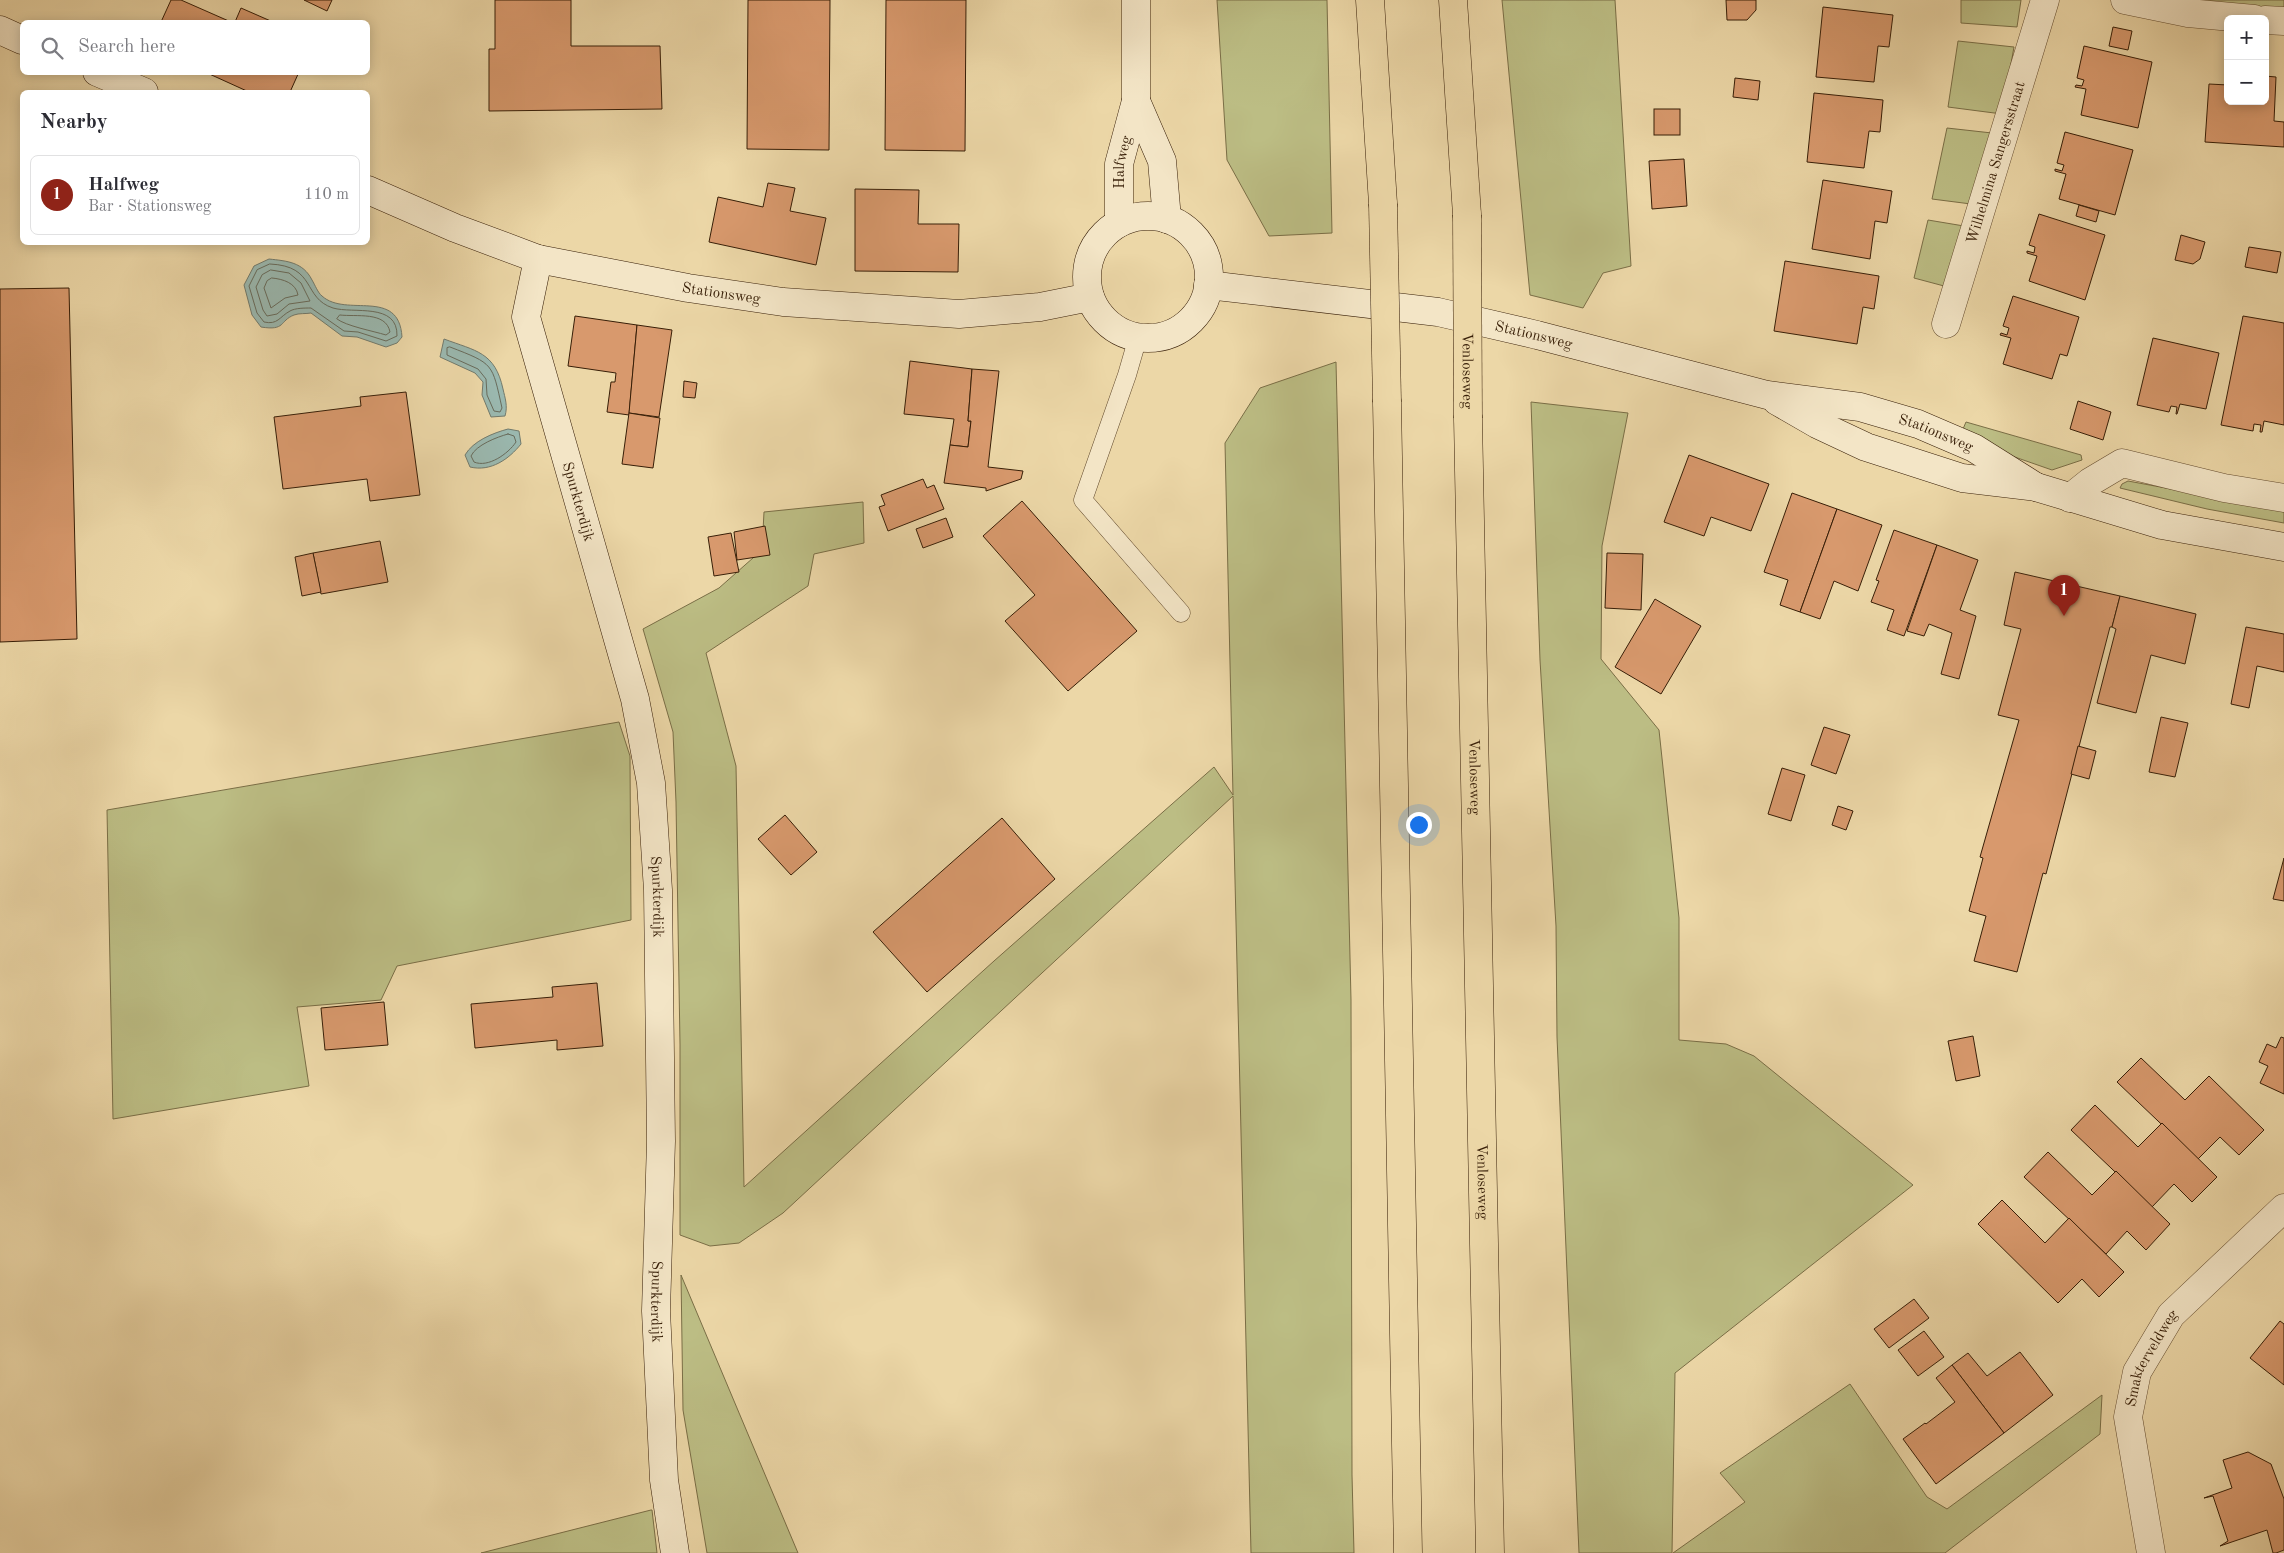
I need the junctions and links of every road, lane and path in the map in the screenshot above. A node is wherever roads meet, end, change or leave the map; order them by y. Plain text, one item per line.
1 (1136, 0) edge
2 (1370, 0) edge
3 (1453, 0) edge
4 (2045, 0) edge
5 (2125, 0) edge
6 (2224, 16) edge
7 (2269, 20) edge
8 (2284, 22) edge
9 (0, 30) edge
10 (20, 39) edge
11 (105, 75) edge
12 (139, 90) edge
13 (1136, 102) junction
14 (370, 191) edge
15 (1167, 219) junction
16 (1119, 223) junction
17 (538, 259) junction
18 (1208, 285) junction
19 (1090, 297) junction
20 (1946, 324) dead end
21 (1138, 337) junction
22 (1767, 395) junction
23 (2036, 487) junction
24 (2070, 498) junction
25 (2284, 498) edge
26 (2284, 547) edge
27 (1181, 613) dead end
28 (2284, 1208) edge
29 (674, 1553) edge
30 (1408, 1553) edge
31 (1490, 1553) edge
32 (2151, 1553) edge

1 - 13 street, Halfweg
2 - 30 highway, bridge
3 - 31 highway, Venloseweg, bridge
4 - 20 street, Wilhelmina Sangersstraat
5 - 6 street
7 - 8 street
9 - 10 street
11 - 12 street
13 - 15 street, Halfweg
13 - 16 street, Halfweg
14 - 17 street, Stationsweg
15 - 16 street
15 - 18 street
16 - 19 street
17 - 19 street, Stationsweg
17 - 29 street, Spurkterdijk
18 - 21 street
18 - 22 street, Stationsweg
19 - 21 street
21 - 27 lane
22 - 23 street, Stationsweg
22 - 23 street, Stationsweg
23 - 24 street, Stationsweg
24 - 25 street
24 - 26 street, Stationsweg
28 - 32 street, Smakterveldweg

